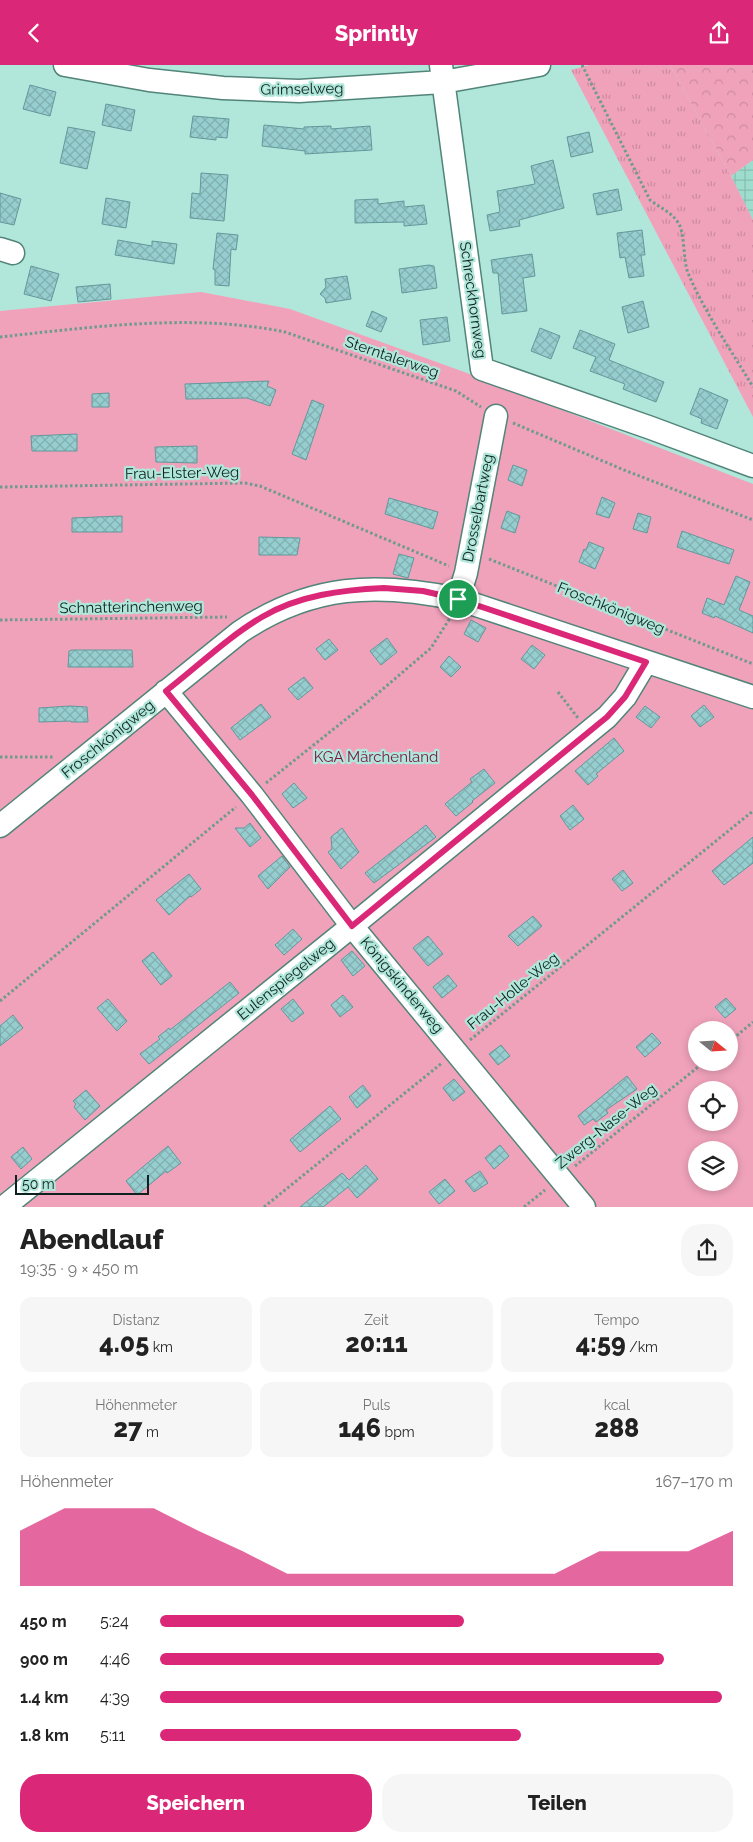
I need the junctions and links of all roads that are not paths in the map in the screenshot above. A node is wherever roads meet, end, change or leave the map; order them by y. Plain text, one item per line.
1 (65, 65) edge
2 (539, 65) edge
3 (442, 73) edge
4 (496, 416) road end
5 (753, 466) edge
6 (458, 599) junction
7 (646, 662) junction
8 (166, 691) junction
9 (753, 697) edge
10 (0, 826) edge
11 (352, 926) junction
12 (4, 1207) edge
13 (584, 1207) edge

1 - 3 street, Grimselweg
2 - 3 street, Grimselweg
3 - 5 street, Schreckhornweg
4 - 6 street, Drosselbartweg
6 - 7 street, Froschkönigweg
6 - 8 street, Froschkönigweg
7 - 9 street, Froschkönigweg
7 - 11 street, Eulenspiegelweg
8 - 10 street, Froschkönigweg
8 - 11 street, Königskinderweg
11 - 12 street, Eulenspiegelweg
11 - 13 street, Königskinderweg

